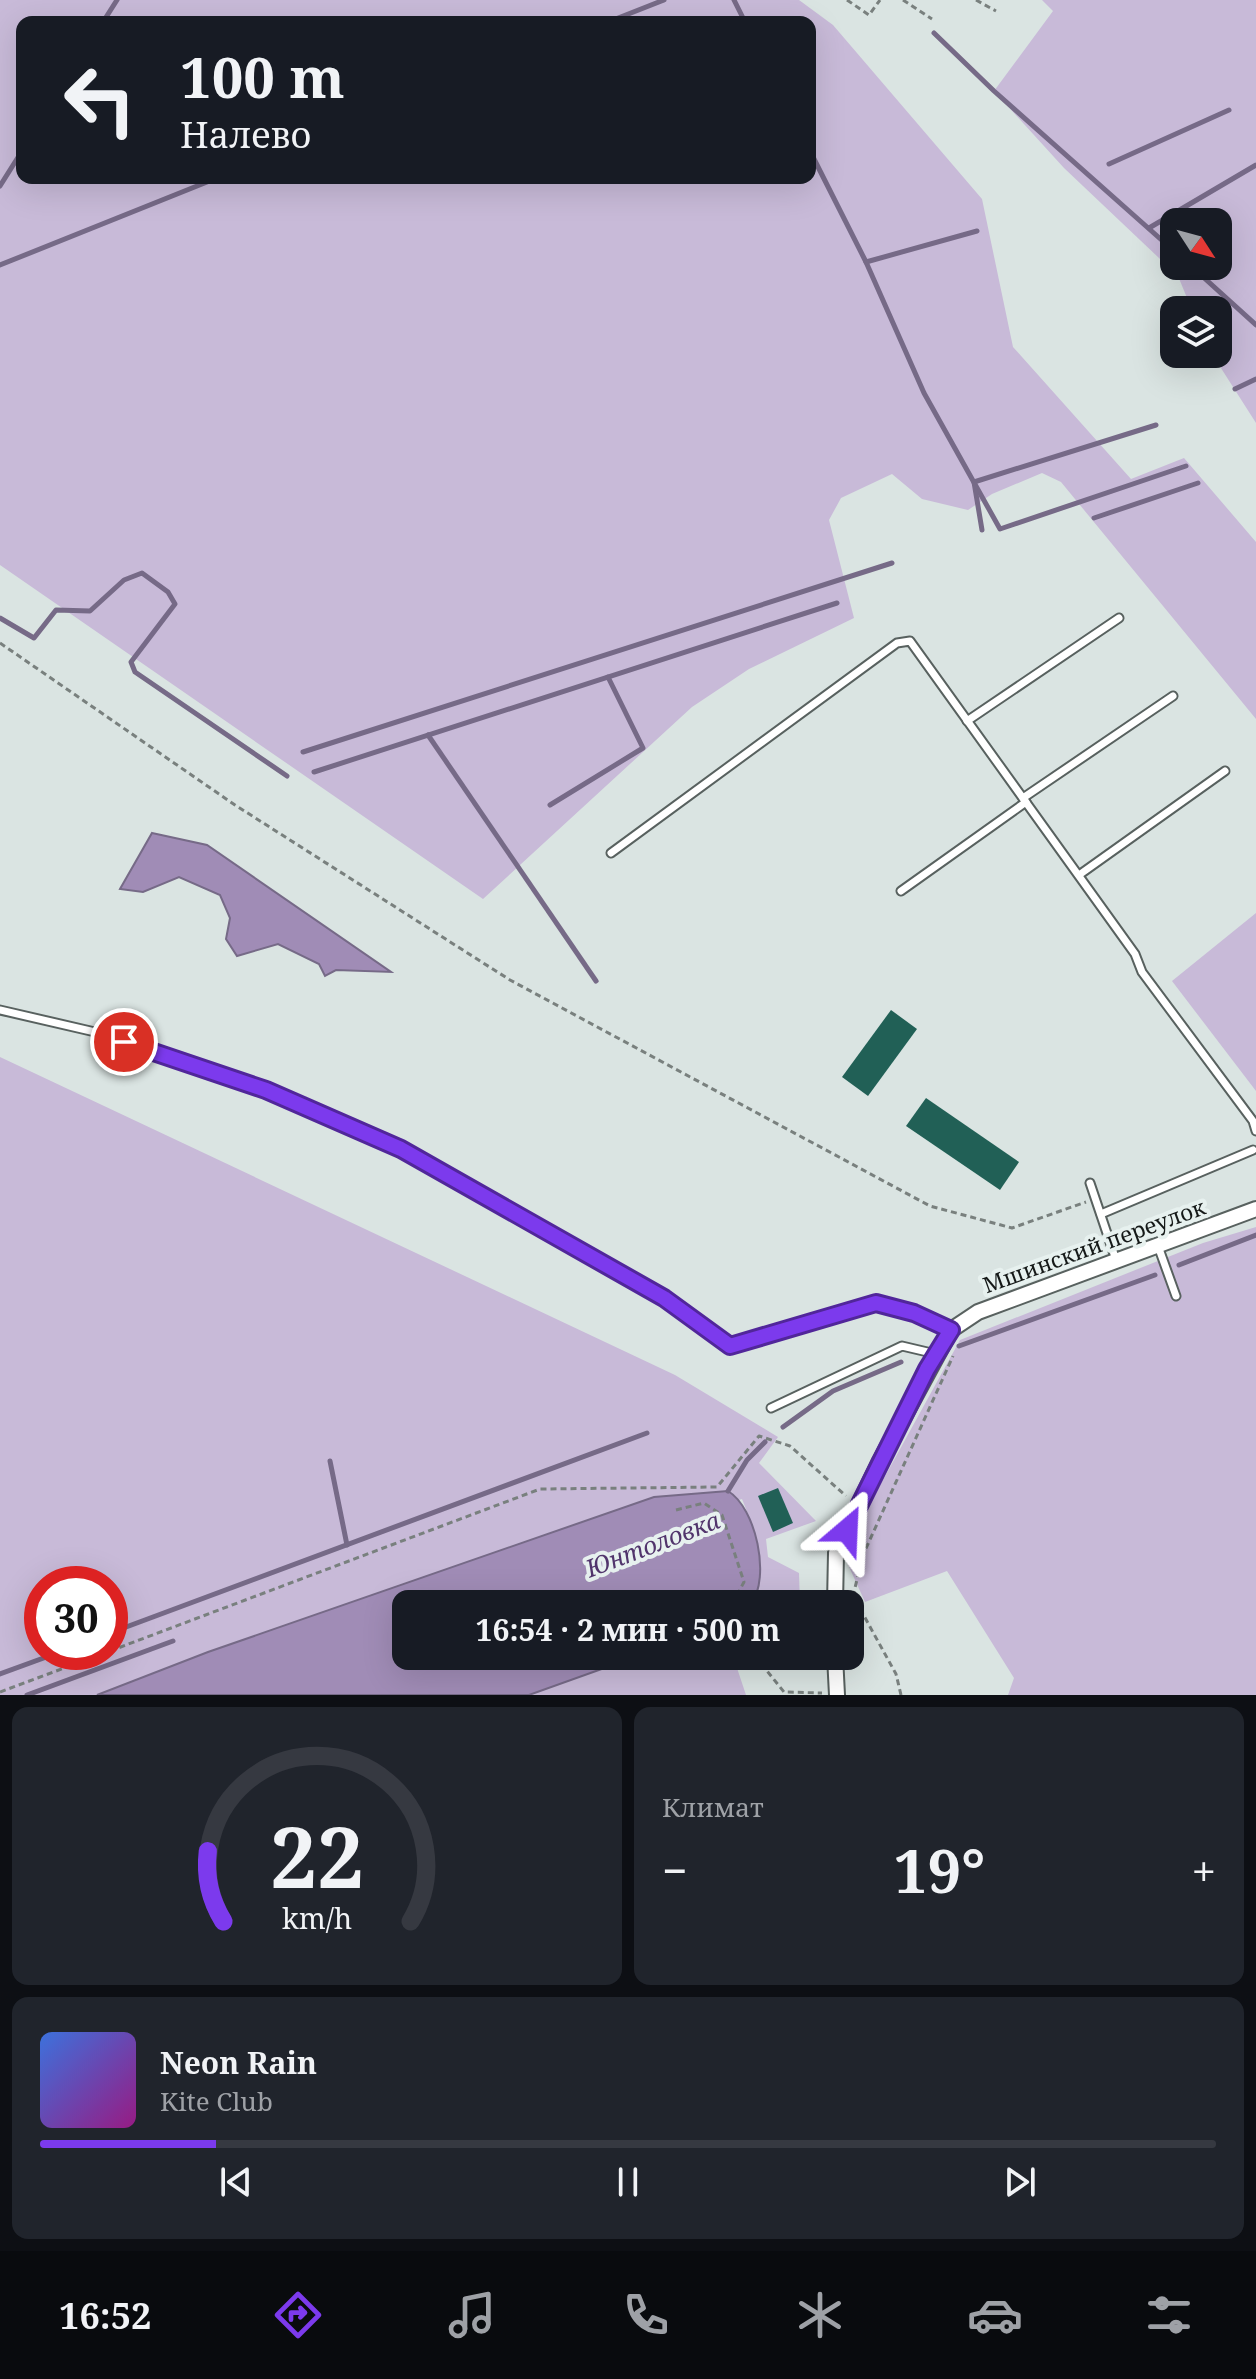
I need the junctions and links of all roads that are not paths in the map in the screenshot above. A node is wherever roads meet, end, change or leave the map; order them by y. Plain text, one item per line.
1 (1119, 618) dead end
2 (1173, 696) dead end
3 (967, 721) junction
4 (1225, 771) dead end
5 (1024, 800) junction
6 (611, 853) dead end
7 (1079, 875) junction
8 (901, 891) dead end
9 (0, 1010) edge
10 (1256, 1131) edge
11 (1253, 1150) dead end
12 (1090, 1183) dead end
13 (1256, 1209) edge
14 (1101, 1214) junction
15 (1158, 1246) junction
16 (1117, 1261) junction
17 (1176, 1296) dead end
18 (944, 1342) junction
19 (771, 1408) dead end
20 (835, 1590) edge
21 (834, 1670) edge
22 (832, 1694) edge

1 - 3 lane
2 - 5 lane
3 - 5 lane
3 - 6 lane
4 - 7 lane
5 - 7 lane
5 - 8 lane
7 - 10 lane
9 - 18 lane
11 - 14 lane
12 - 14 lane
13 - 15 street, Мшинский переулок
14 - 16 lane
15 - 16 street, Мшинский переулок
15 - 17 lane
16 - 18 street, Мшинский переулок
18 - 19 lane
18 - 20 street
21 - 22 street

